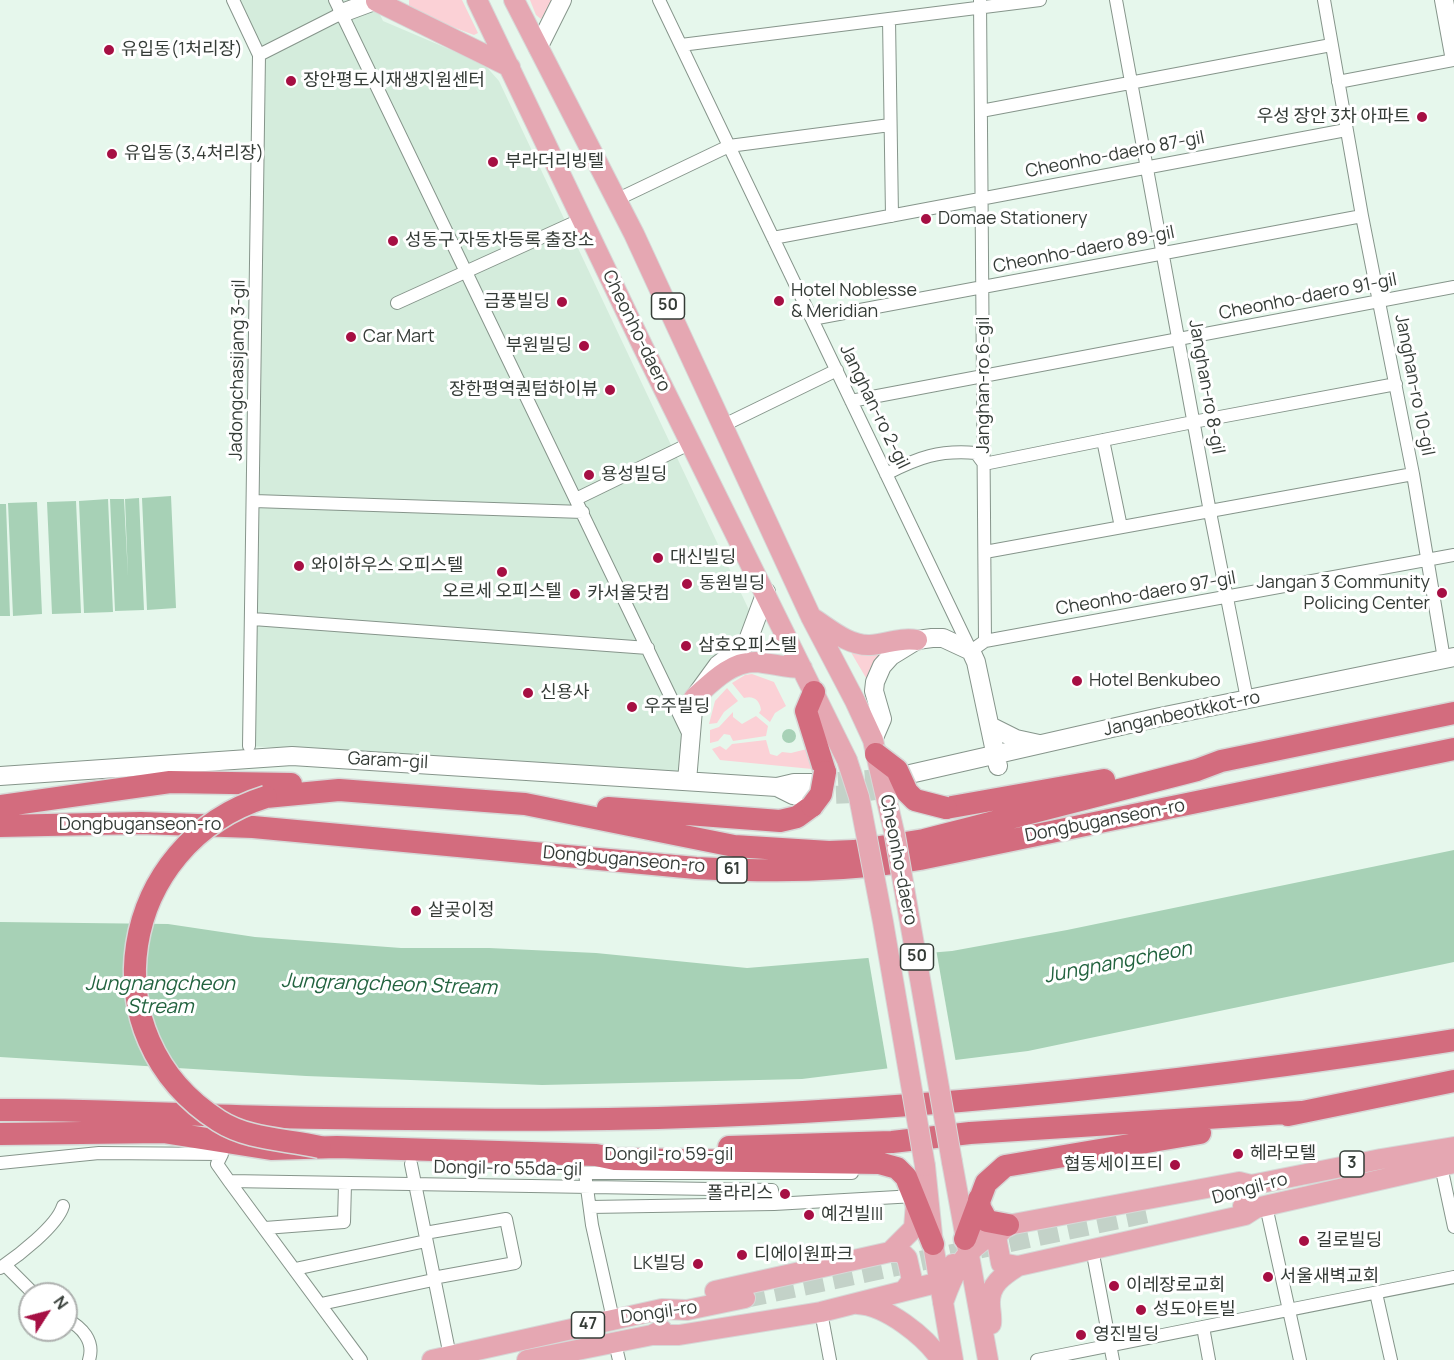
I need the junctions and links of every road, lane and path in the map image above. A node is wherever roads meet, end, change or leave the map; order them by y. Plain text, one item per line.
1 (233, 0) edge
2 (356, 0) edge
3 (377, 0) edge
4 (477, 0) edge
5 (514, 0) edge
6 (562, 0) edge
7 (659, 0) edge
8 (1040, 0) edge
9 (1116, 0) edge
10 (1324, 0) edge
11 (1444, 0) edge
12 (980, 4) edge
13 (339, 6) edge
14 (889, 19) junction
15 (681, 45) junction
16 (1331, 45) junction
17 (538, 48) junction
18 (259, 55) junction
19 (1454, 55) edge
20 (1454, 60) edge
21 (510, 67) junction
22 (1131, 81) junction
23 (1338, 82) junction
24 (981, 111) junction
25 (890, 125) junction
26 (1346, 130) junction
27 (729, 146) junction
28 (1147, 168) junction
29 (982, 199) junction
30 (616, 200) junction
31 (892, 216) junction
32 (1362, 216) junction
33 (582, 219) junction
34 (773, 238) junction
35 (1163, 253) junction
36 (468, 272) junction
37 (983, 287) junction
38 (1454, 287) edge
39 (1380, 301) junction
40 (397, 303) dead end
41 (812, 319) junction
42 (1180, 340) junction
43 (837, 370) junction
44 (984, 377) junction
45 (1396, 384) junction
46 (851, 401) junction
47 (1193, 422) junction
48 (724, 425) junction
49 (1103, 440) junction
50 (691, 443) junction
51 (984, 464) junction
52 (886, 474) junction
53 (1413, 474) junction
54 (576, 499) junction
55 (254, 501) junction
56 (583, 512) junction
57 (1210, 512) junction
58 (1121, 527) junction
59 (985, 552) junction
60 (1454, 555) edge
61 (1426, 561) junction
62 (766, 592) junction
63 (1226, 598) junction
64 (811, 617) junction
65 (253, 619) junction
66 (917, 640) junction
67 (978, 646) junction
68 (648, 648) junction
69 (1451, 662) edge
70 (802, 668) junction
71 (814, 692) junction
72 (694, 698) junction
73 (1247, 699) junction
74 (1454, 713) edge
75 (990, 726) junction
76 (690, 736) junction
77 (1044, 744) junction
78 (249, 746) dead end
79 (874, 747) junction
80 (1454, 749) edge
81 (997, 761) junction
82 (1221, 761) junction
83 (0, 776) edge
84 (913, 780) tunnel mouth
85 (687, 781) junction
86 (814, 789) junction
87 (339, 790) junction
88 (525, 804) junction
89 (0, 806) edge
90 (0, 826) edge
91 (1454, 1040) edge
92 (1454, 1081) edge
93 (0, 1110) edge
94 (1301, 1112) junction
95 (608, 1119) junction
96 (0, 1134) edge
97 (939, 1137) junction
98 (328, 1147) junction
99 (1454, 1147) edge
100 (596, 1155) junction
101 (0, 1163) edge
102 (411, 1164) dead end
103 (1447, 1165) edge
104 (925, 1166) junction
105 (901, 1172) junction
106 (229, 1181) junction
107 (345, 1184) junction
108 (415, 1185) junction
109 (1251, 1185) junction
110 (586, 1188) junction
111 (915, 1196) junction
112 (980, 1199) junction
113 (774, 1204) junction
114 (63, 1206) dead end
115 (1261, 1207) junction
116 (590, 1208) junction
117 (1008, 1225) junction
118 (1454, 1227) edge
119 (264, 1228) junction
120 (425, 1237) junction
121 (933, 1244) junction
122 (966, 1246) junction
123 (1092, 1249) junction
124 (890, 1252) junction
125 (2, 1266) edge
126 (1018, 1266) junction
127 (295, 1269) junction
128 (1454, 1277) edge
129 (433, 1279) junction
130 (20, 1282) edge
131 (940, 1282) junction
132 (904, 1291) junction
133 (1376, 1293) junction
134 (943, 1303) junction
135 (321, 1304) junction
136 (852, 1304) junction
137 (662, 1309) junction
138 (1289, 1309) junction
139 (821, 1312) junction
140 (613, 1319) junction
141 (78, 1327) edge
142 (1203, 1327) junction
143 (652, 1335) junction
144 (1110, 1345) junction
145 (617, 1351) edge
146 (987, 1356) edge
147 (441, 1358) edge
148 (90, 1360) edge
149 (361, 1360) edge
150 (527, 1360) edge
151 (830, 1360) edge
152 (941, 1360) edge
153 (952, 1360) edge
154 (1037, 1360) edge
155 (1113, 1360) edge
156 (1209, 1360) edge
157 (1300, 1360) edge
158 (1390, 1360) edge

1 - 18 street, Jadongchasijang 3-gil
2 - 13 street
3 - 13 street
3 - 21 main road
4 - 21 main road, Cheonho-daero / 50
5 - 17 main road, Cheonho-daero / 50
6 - 17 street
7 - 15 street, Janghan-ro 2-gil
8 - 12 street
9 - 22 street, Janghan-ro 8-gil
10 - 16 street, Janghan-ro 10-gil
11 - 19 street
12 - 14 street
12 - 24 street, Janghan-ro 6-gil
13 - 18 street
13 - 36 street
14 - 15 street
14 - 25 street
15 - 27 street, Janghan-ro 2-gil
16 - 22 street
16 - 23 street, Janghan-ro 10-gil
17 - 30 main road, Cheonho-daero / 50
18 - 55 street, Jadongchasijang 3-gil
20 - 23 street
21 - 33 main road, Cheonho-daero / 50
22 - 24 street
22 - 28 street, Janghan-ro 8-gil
23 - 26 street, Janghan-ro 10-gil
24 - 29 street, Janghan-ro 6-gil
25 - 27 street
25 - 31 street
26 - 28 street, Cheonho-daero 87-gil
26 - 32 street, Janghan-ro 10-gil
27 - 30 street
27 - 34 street, Janghan-ro 2-gil
28 - 29 street, Cheonho-daero 87-gil
28 - 35 street, Janghan-ro 8-gil
29 - 31 street, Cheonho-daero 87-gil
29 - 37 street, Janghan-ro 6-gil
30 - 48 main road, Cheonho-daero / 50
31 - 34 street, Cheonho-daero 87-gil
32 - 35 street, Cheonho-daero 89-gil
32 - 39 street, Janghan-ro 10-gil
33 - 36 street
33 - 50 main road, Cheonho-daero / 50
34 - 41 street, Janghan-ro 2-gil
35 - 37 street, Cheonho-daero 89-gil
35 - 42 street, Janghan-ro 8-gil
36 - 40 street
36 - 54 street
37 - 41 street, Cheonho-daero 89-gil
37 - 44 street, Janghan-ro 6-gil
38 - 39 street, Cheonho-daero 91-gil
39 - 42 street, Cheonho-daero 91-gil
39 - 45 street, Janghan-ro 10-gil
41 - 43 street, Janghan-ro 2-gil
42 - 44 street, Cheonho-daero 91-gil
42 - 47 street, Janghan-ro 8-gil
43 - 46 street, Janghan-ro 2-gil
43 - 48 street
44 - 46 street, Cheonho-daero 91-gil
44 - 51 street, Janghan-ro 6-gil
45 - 47 street
45 - 53 street, Janghan-ro 10-gil
46 - 52 street, Janghan-ro 2-gil
47 - 49 street
47 - 57 street, Janghan-ro 8-gil
48 - 64 main road, Cheonho-daero / 50
49 - 51 street
49 - 58 street
50 - 54 street
50 - 62 main road, Cheonho-daero / 50
51 - 52 street
51 - 59 street, Janghan-ro 6-gil
52 - 67 street, Janghan-ro 2-gil
53 - 57 street
53 - 61 street, Janghan-ro 10-gil
54 - 56 street
55 - 56 street
55 - 65 street, Jadongchasijang 3-gil
56 - 68 street
57 - 58 street
57 - 63 street, Janghan-ro 8-gil
58 - 59 street
59 - 67 street, Janghan-ro 6-gil
60 - 61 street, Cheonho-daero 97-gil
61 - 63 street, Cheonho-daero 97-gil
61 - 69 street, Janghan-ro 10-gil
62 - 70 main road, Cheonho-daero / 50
62 - 72 street
63 - 67 street, Cheonho-daero 97-gil
63 - 73 street, Janghan-ro 8-gil
64 - 66 main road
64 - 79 main road, Cheonho-daero / 50
65 - 68 street
65 - 78 street, Jadongchasijang 3-gil
66 - 67 street
66 - 79 street
67 - 75 street, Janghan-ro 6-gil
68 - 76 street
69 - 73 street, Janganbeotkkot-ro
69 - 81 street, Janganbeotkkot-ro
70 - 71 main road, Cheonho-daero / 50
70 - 72 main road
71 - 86 highway
71 - 104 main road, Cheonho-daero / 50, bridge
72 - 76 street
73 - 77 street, Janganbeotkkot-ro
74 - 82 highway
75 - 77 street
75 - 81 street, Janghan-ro 6-gil
76 - 85 street
77 - 81 street, Janganbeotkkot-ro
79 - 82 highway, bridge
79 - 122 main road, Cheonho-daero / 50, bridge
80 - 90 highway, Dongbuganseon-ro / 61
81 - 84 street, Janganbeotkkot-ro
82 - 88 highway
83 - 85 street, Garam-gil
85 - 86 street, Garam-gil
86 - 88 highway
87 - 88 highway
87 - 89 highway
87 - 98 highway, bridge
91 - 95 highway
92 - 94 highway
93 - 95 highway
94 - 97 highway
94 - 112 highway
95 - 97 highway
96 - 98 highway
97 - 100 highway
98 - 100 highway
99 - 109 main road, Dongil-ro / 3
100 - 105 highway
101 - 106 street
102 - 108 street
103 - 115 main road, Dongil-ro / 3
103 - 118 street
104 - 111 main road
104 - 121 main road, Cheonho-daero / 50
105 - 110 street, Dongil-ro 59-gil
105 - 111 highway
106 - 107 street, Dongil-ro 55da-gil
106 - 119 street
107 - 108 street, Dongil-ro 55da-gil
107 - 119 street
108 - 110 street, Dongil-ro 55da-gil
108 - 120 street
109 - 115 main road, Dongil-ro / 3
109 - 117 main road
110 - 113 street, Dongil-ro 55da-gil
110 - 116 street
111 - 113 street
111 - 121 highway
111 - 124 main road
112 - 117 highway
112 - 122 highway
113 - 116 street
114 - 125 street
115 - 123 main road
115 - 138 street
116 - 140 street
117 - 122 main road
117 - 126 main road
119 - 127 street
120 - 127 street
120 - 129 street
120 - 129 street
121 - 131 main road, Cheonho-daero
122 - 131 main road
122 - 134 main road
122 - 146 main road, Cheonho-daero
123 - 126 main road
123 - 144 street
124 - 132 main road
124 - 137 main road
125 - 130 street
126 - 146 main road
127 - 135 street
128 - 133 street
129 - 135 street
129 - 147 street
131 - 132 main road
131 - 134 main road, Cheonho-daero
132 - 136 main road
133 - 138 street
133 - 158 street
134 - 153 main road, Cheonho-daero
135 - 149 street
136 - 139 main road
136 - 152 main road
137 - 140 main road, Dongil-ro / 47
137 - 143 main road, Dongil-ro / 47
138 - 142 street
138 - 157 street
139 - 143 main road
139 - 151 street
140 - 147 main road, Dongil-ro / 47
141 - 148 street
142 - 144 street
142 - 156 street
143 - 145 main road, Dongil-ro / 47
144 - 154 street
144 - 155 street
145 - 150 main road, Dongil-ro / 47

